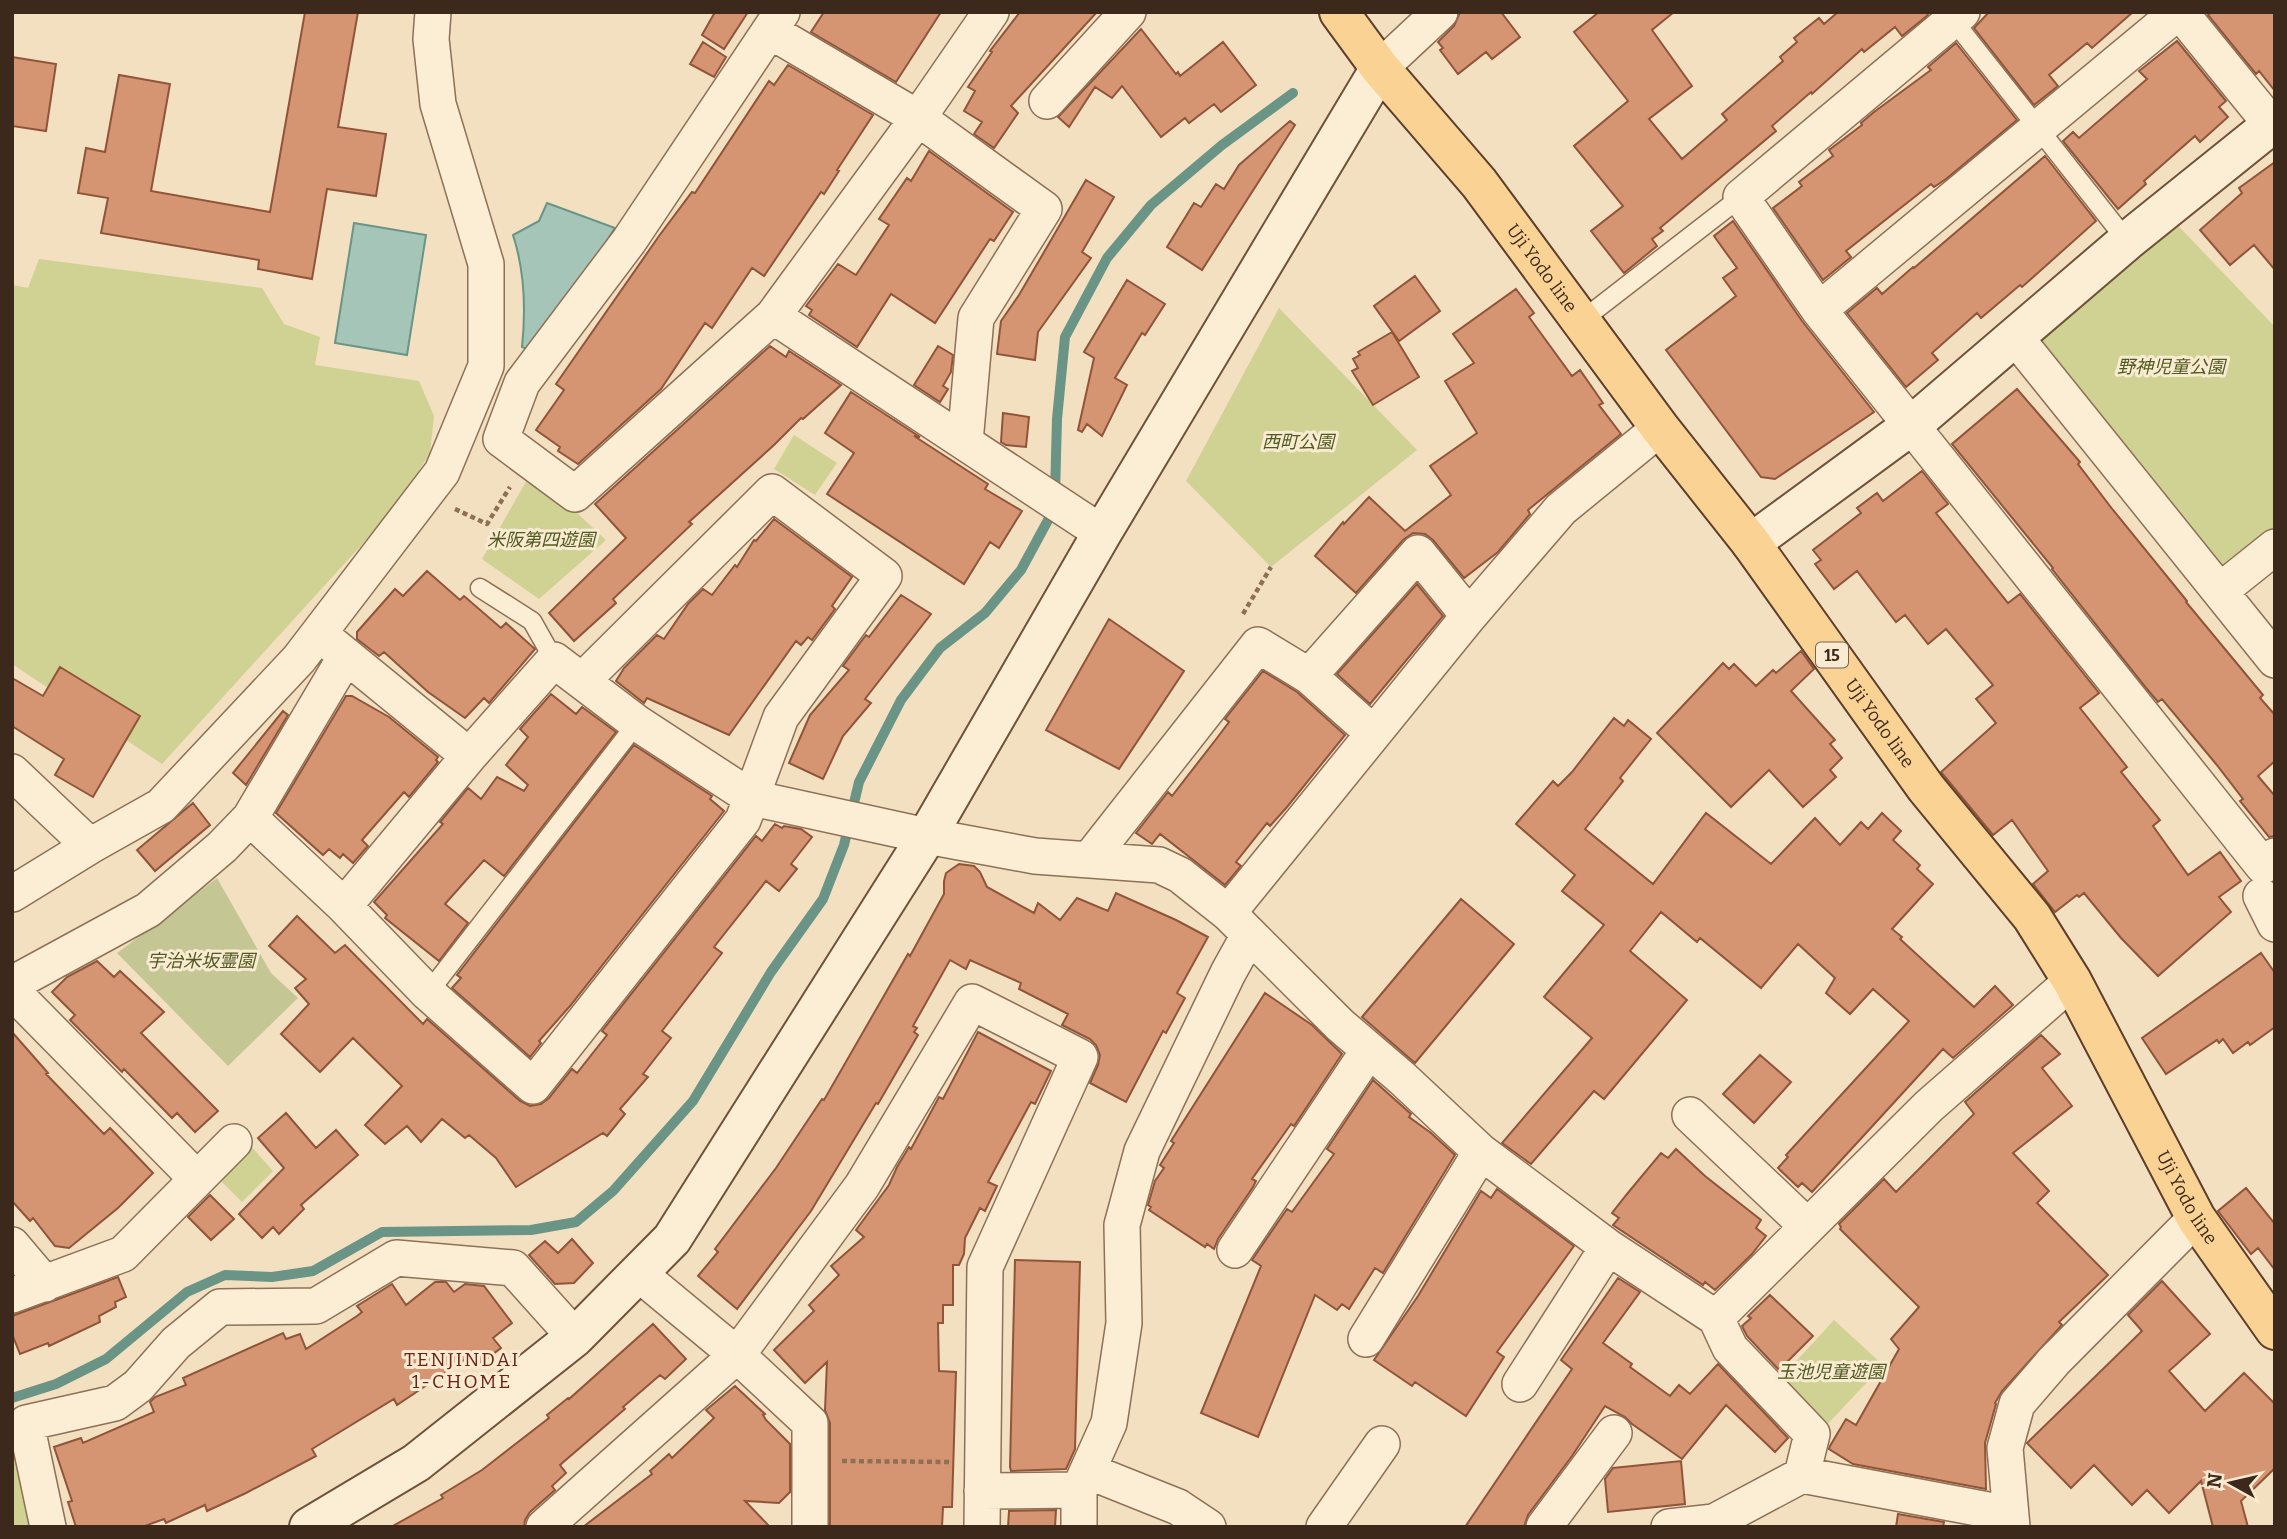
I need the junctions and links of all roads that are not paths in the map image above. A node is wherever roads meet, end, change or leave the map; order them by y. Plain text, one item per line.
1 (433, 12) edge
2 (991, 12) edge
3 (1128, 12) edge
4 (1339, 12) edge
5 (1440, 12) edge
6 (2179, 12) edge
7 (1958, 16) edge
8 (776, 22) edge
9 (1380, 68) junction
10 (1047, 101) dead end
11 (918, 118) junction
12 (2273, 126) edge
13 (2037, 129) junction
14 (1741, 197) junction
15 (2127, 241) junction
16 (1819, 310) junction
17 (773, 316) junction
18 (1581, 321) junction
19 (2016, 338) junction
20 (1912, 425) junction
21 (1660, 428) junction
22 (965, 442) junction
23 (1102, 533) junction
24 (1751, 543) junction
25 (2275, 547) edge
26 (480, 588) dead end
27 (2220, 591) junction
28 (1469, 616) junction
29 (318, 633) junction
30 (346, 656) junction
31 (554, 660) junction
32 (2275, 660) edge
33 (1310, 676) junction
34 (582, 681) junction
35 (637, 723) junction
36 (1373, 733) junction
37 (469, 756) junction
38 (12, 772) edge
39 (752, 798) junction
40 (250, 818) junction
41 (927, 836) junction
42 (90, 846) junction
43 (2275, 856) edge
44 (1089, 860) junction
45 (12, 894) edge
46 (344, 906) junction
47 (1238, 924) junction
48 (2072, 981) junction
49 (12, 984) edge
50 (12, 991) edge
51 (428, 993) junction
52 (1369, 1050) junction
53 (1690, 1115) dead end
54 (234, 1142) dead end
55 (1481, 1153) junction
56 (197, 1179) junction
57 (2196, 1218) junction
58 (1807, 1226) junction
59 (12, 1245) edge
60 (1608, 1247) junction
61 (1235, 1250) dead end
62 (638, 1273) junction
63 (45, 1283) junction
64 (12, 1295) edge
65 (1716, 1318) junction
66 (2275, 1330) edge
67 (575, 1337) junction
68 (1366, 1339) dead end
69 (737, 1355) junction
70 (1520, 1384) dead end
71 (1614, 1433) dead end
72 (1382, 1444) dead end
73 (1802, 1475) junction
74 (982, 1477) junction
75 (1083, 1481) junction
76 (2011, 1520) edge
77 (806, 1523) edge
78 (1677, 1526) edge
79 (48, 1527) edge
80 (309, 1527) edge
81 (544, 1527) edge
82 (982, 1527) edge
83 (1079, 1527) edge
84 (1208, 1527) edge
85 (1324, 1527) edge
86 (1544, 1527) edge

1 - 29 street
2 - 11 street
3 - 10 street
4 - 9 main road, Uji Yodo line / 15
5 - 9 street
6 - 12 street
6 - 13 street
7 - 13 lane
7 - 14 street
8 - 11 street
8 - 17 street
9 - 18 main road, Uji Yodo line / 15
9 - 23 street
11 - 17 street
11 - 22 street
12 - 15 street
13 - 15 lane
13 - 16 street
14 - 16 street
14 - 18 lane
15 - 19 street
16 - 20 street
17 - 22 street
18 - 21 main road, Uji Yodo line / 15
19 - 20 street
19 - 27 street
20 - 24 street
20 - 43 street
21 - 24 main road, Uji Yodo line / 15
21 - 28 street
22 - 23 street
23 - 41 street
24 - 48 main road, Uji Yodo line / 15
25 - 27 street
26 - 31 lane
27 - 32 street
28 - 33 street
28 - 36 street
29 - 30 street
29 - 42 street
30 - 37 street
30 - 40 street
31 - 34 street
31 - 37 street
33 - 36 street
33 - 44 street
34 - 35 street
34 - 39 street
35 - 39 street
35 - 51 lane
36 - 47 street
37 - 46 street
38 - 42 street
39 - 41 street
39 - 51 street
40 - 46 street
40 - 49 street
41 - 44 street
41 - 62 street
42 - 45 street
44 - 47 street
46 - 51 street
47 - 52 street
47 - 75 street
48 - 57 main road, Uji Yodo line / 15
48 - 58 street
50 - 56 street
52 - 55 street
52 - 61 street
53 - 58 street
54 - 56 street
55 - 60 street
55 - 68 street
56 - 63 street
57 - 66 main road, Uji Yodo line / 15
57 - 76 street
58 - 65 street
59 - 63 street
60 - 65 street
60 - 70 street
62 - 67 street
62 - 69 street
63 - 64 street
65 - 73 street
67 - 79 street
67 - 80 street
69 - 74 street
69 - 77 street
69 - 81 street
71 - 86 street
72 - 85 street
73 - 76 street
73 - 78 street
74 - 75 street
74 - 82 street
75 - 83 street
75 - 84 street

